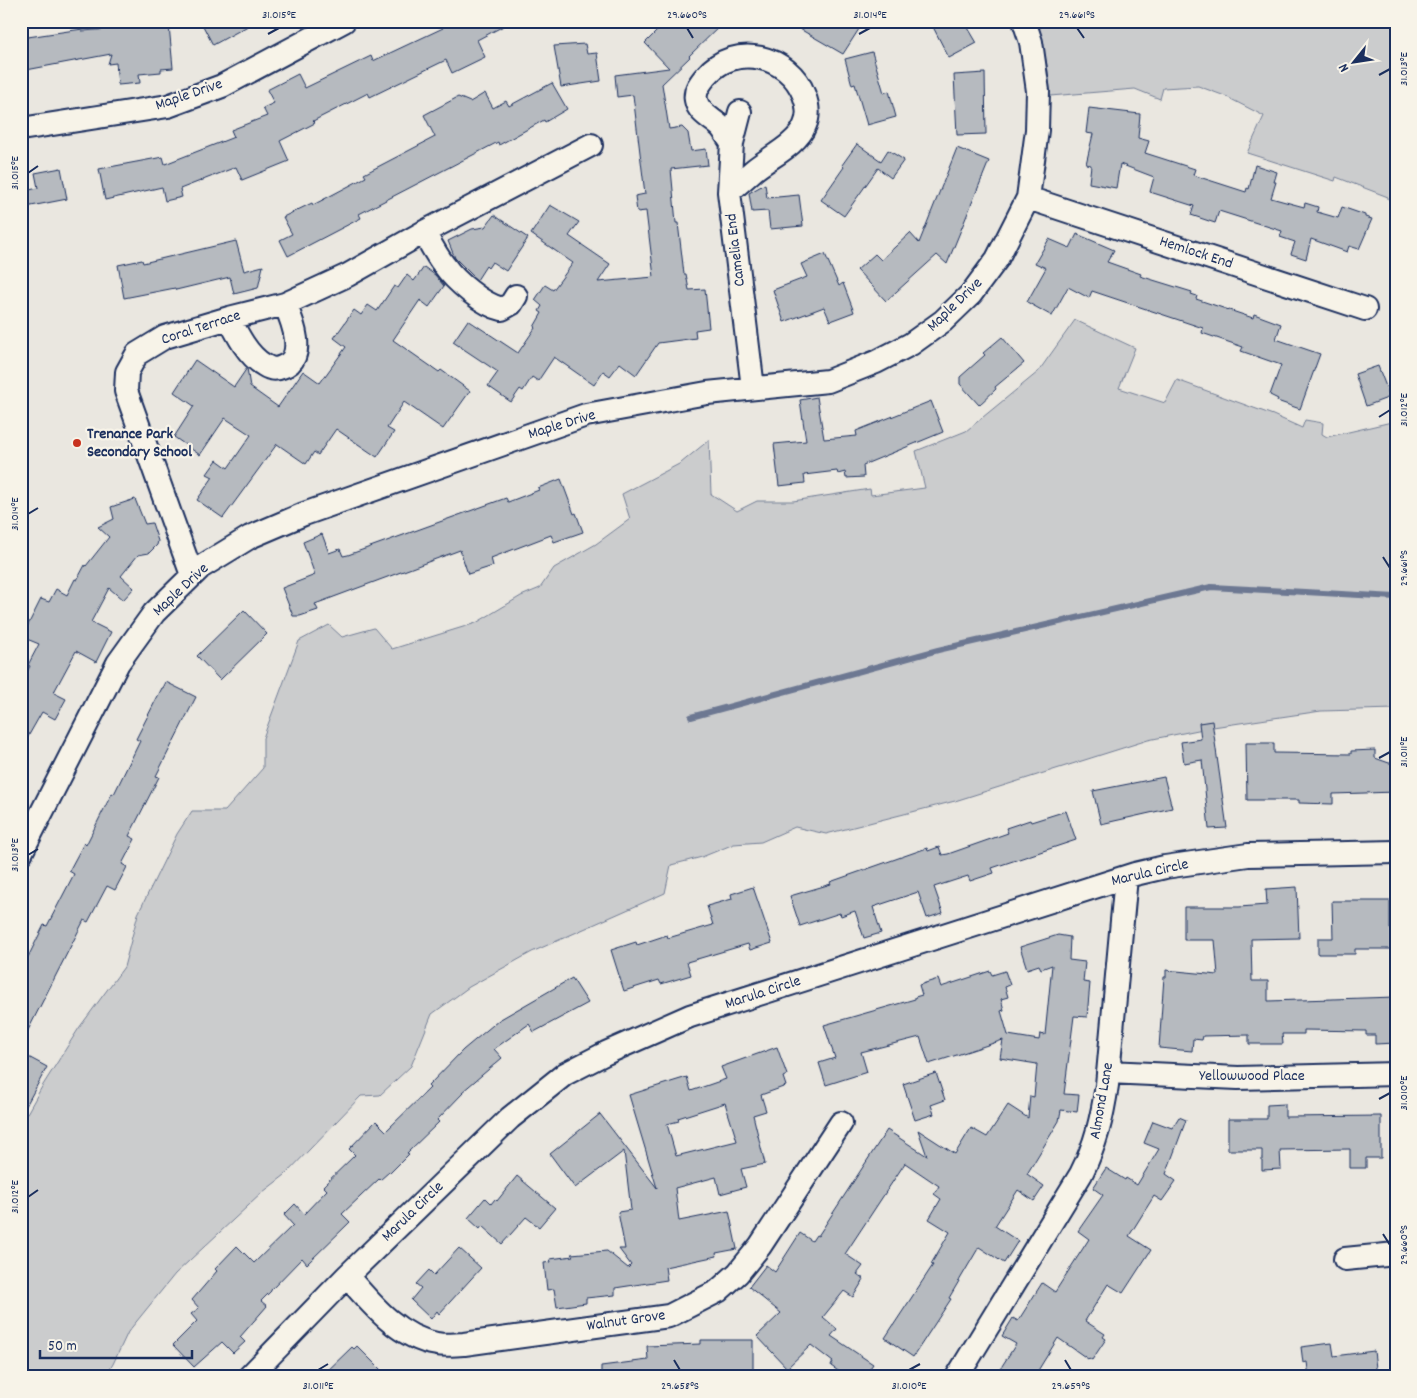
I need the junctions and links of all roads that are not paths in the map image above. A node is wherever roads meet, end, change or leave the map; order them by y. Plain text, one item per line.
1 (344, 21) edge
2 (1024, 21) edge
3 (740, 112) dead end
4 (21, 129) edge
5 (732, 143) junction
6 (591, 145) dead end
7 (729, 192) junction
8 (1028, 198) junction
9 (424, 232) junction
10 (516, 296) dead end
11 (285, 304) junction
12 (1365, 309) dead end
13 (229, 318) junction
14 (752, 388) junction
15 (192, 575) junction
16 (1396, 852) edge
17 (21, 853) edge
18 (1126, 877) junction
19 (1108, 1072) junction
20 (1396, 1074) edge
21 (841, 1123) dead end
22 (1396, 1254) edge
23 (1345, 1259) dead end
24 (347, 1276) junction
25 (249, 1377) edge
26 (957, 1377) edge

1 - 4 street, Maple Drive
2 - 8 street, Maple Drive
3 - 5 street, Camelia End
5 - 7 street, Camelia End
5 - 7 street
6 - 9 street, Coral Terrace
7 - 14 street, Camelia End
8 - 12 street, Hemlock End
8 - 14 street, Maple Drive
9 - 10 street
9 - 11 street, Coral Terrace
11 - 13 street, Coral Terrace
11 - 13 street
13 - 15 street, Coral Terrace
14 - 15 street, Maple Drive
15 - 17 street, Maple Drive
16 - 18 street, Marula Circle
18 - 19 street, Almond Lane
18 - 24 street, Marula Circle
19 - 20 street, Yellowwood Place
19 - 26 street, Almond Lane
21 - 24 street, Walnut Grove
22 - 23 street
24 - 25 street, Marula Circle

